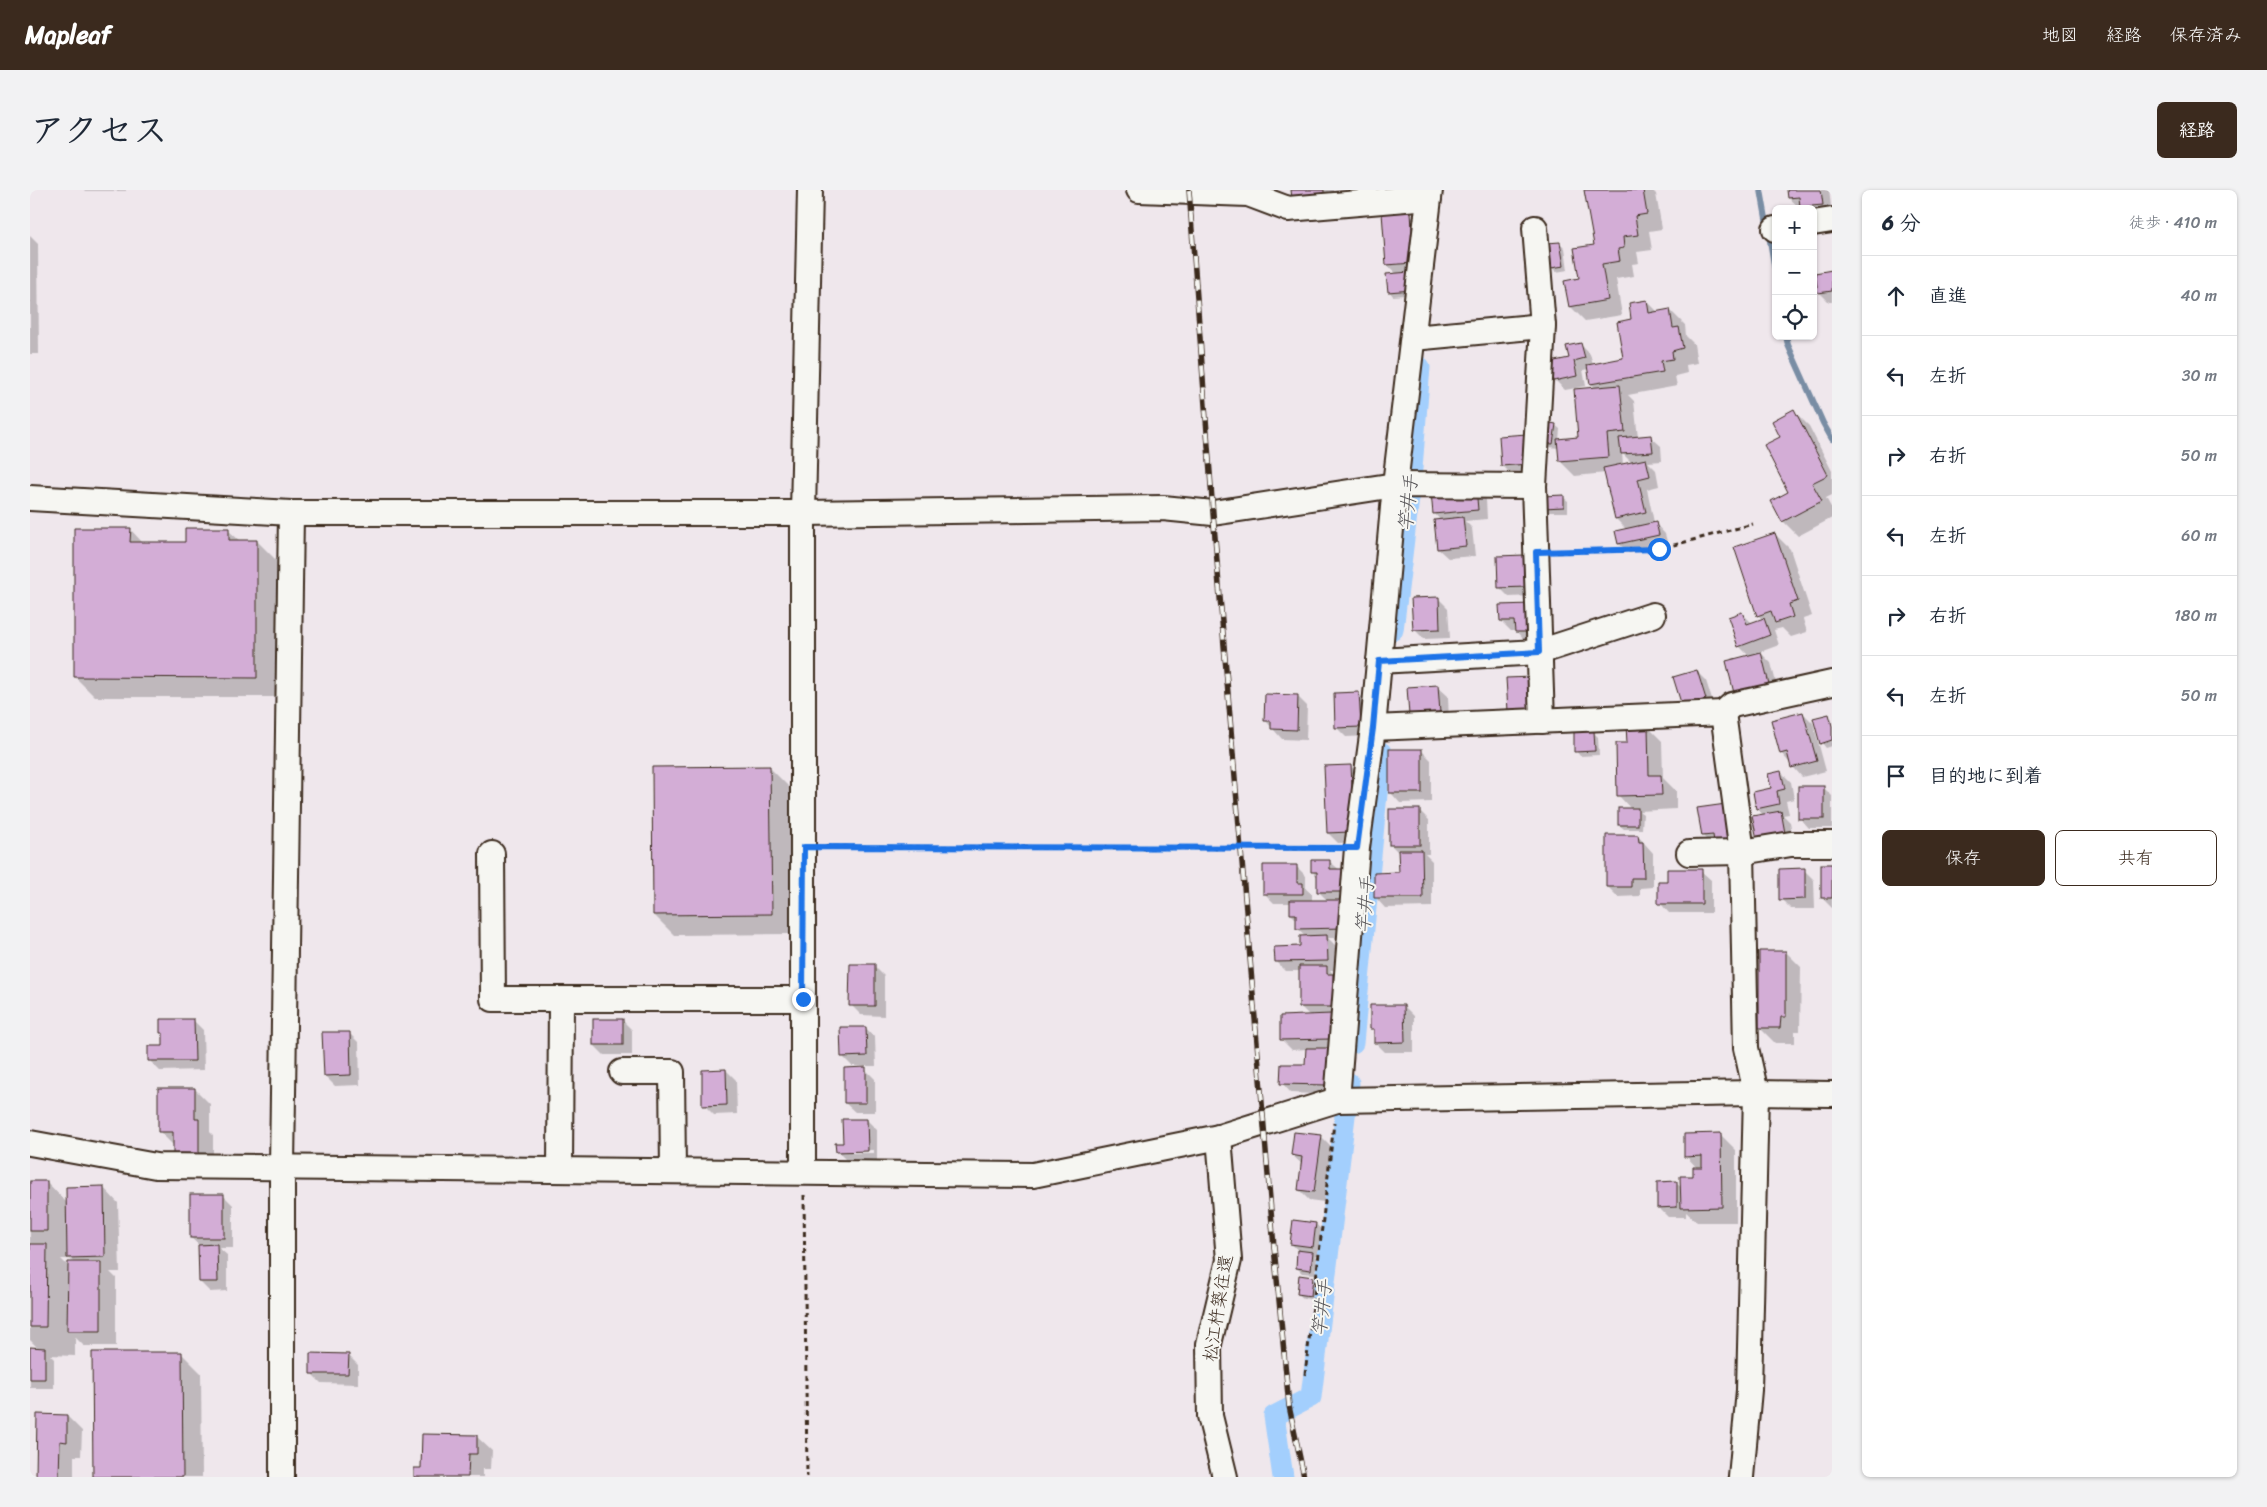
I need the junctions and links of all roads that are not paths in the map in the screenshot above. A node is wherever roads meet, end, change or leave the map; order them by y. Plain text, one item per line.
1 (810, 190) edge
2 (1139, 190) edge
3 (1430, 194) edge
4 (1832, 220) edge
5 (1817, 222) edge
6 (1535, 228) dead end
7 (1543, 326) junction
8 (1413, 338) junction
9 (1395, 485) junction
10 (1534, 486) junction
11 (30, 498) edge
12 (291, 513) junction
13 (803, 513) junction
14 (1653, 615) dead end
15 (1539, 652) junction
16 (1379, 661) junction
17 (1832, 683) edge
18 (1723, 713) junction
19 (1542, 721) junction
20 (1373, 728) junction
21 (1832, 844) edge
22 (1689, 852) dead end
23 (1742, 852) junction
24 (492, 854) dead end
25 (803, 999) junction
26 (561, 1000) junction
27 (622, 1072) dead end
28 (1756, 1093) junction
29 (1832, 1094) edge
30 (1337, 1100) junction
31 (1219, 1137) junction
32 (30, 1143) edge
33 (282, 1167) junction
34 (560, 1169) junction
35 (673, 1171) junction
36 (803, 1172) junction
37 (282, 1477) edge
38 (1225, 1477) edge
39 (1741, 1477) edge

1 - 13 street
2 - 3 street
3 - 8 street
4 - 5 street
6 - 7 street
7 - 8 street
7 - 10 street
8 - 9 street
9 - 10 street
9 - 13 street
9 - 16 street
10 - 15 street
11 - 12 street
12 - 13 street
12 - 33 street
13 - 25 street
14 - 15 street
15 - 16 street
15 - 19 street
16 - 20 street
17 - 18 street
18 - 19 street
18 - 23 street
19 - 20 street
20 - 30 street
21 - 23 street
22 - 23 street
23 - 28 street
24 - 26 street
25 - 26 street
25 - 36 street
26 - 34 street
27 - 35 street
28 - 29 street
28 - 30 street
28 - 39 street
30 - 31 street
31 - 36 street
31 - 38 street, 松江杵築往還
32 - 33 street
33 - 34 street
33 - 37 street
34 - 35 street
35 - 36 street

